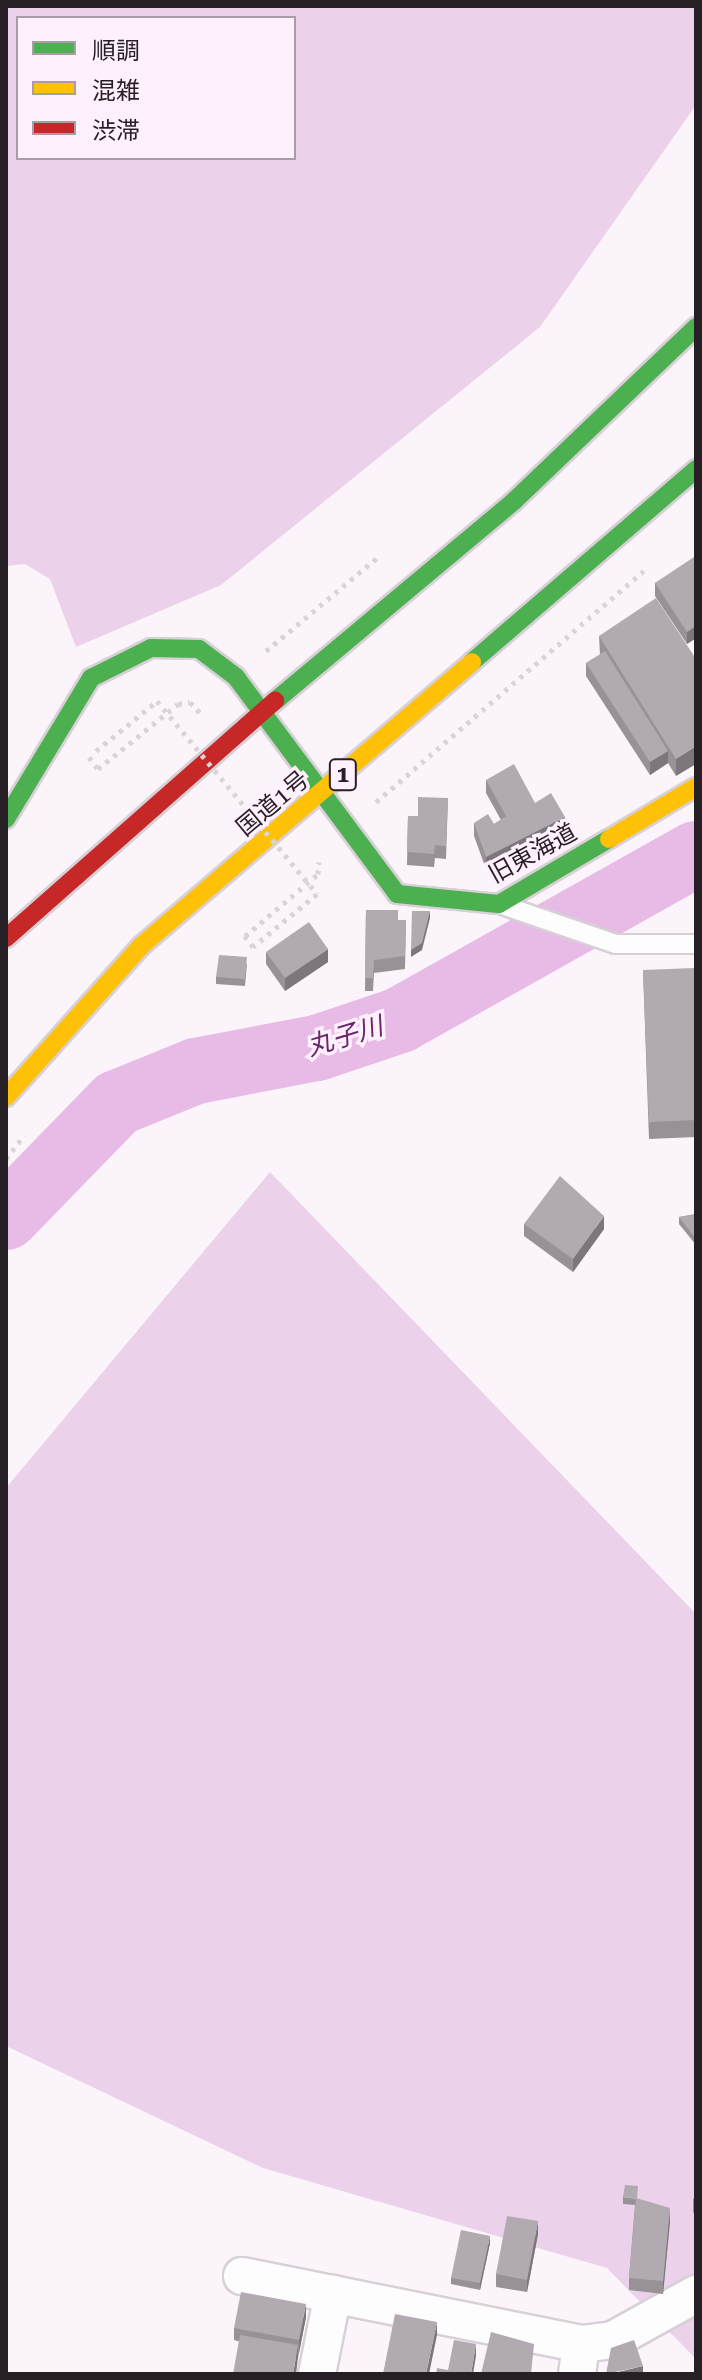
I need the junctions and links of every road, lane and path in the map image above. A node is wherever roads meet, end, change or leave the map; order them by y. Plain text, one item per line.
1 (696, 327) edge
2 (696, 469) edge
3 (264, 712) junction
4 (201, 714) dead end
5 (696, 787) edge
6 (320, 796) junction
7 (6, 819) edge
8 (310, 852) dead end
9 (499, 904) junction
10 (6, 938) edge
11 (696, 944) edge
12 (6, 1097) edge
13 (242, 2276) dead end
14 (333, 2294) junction
15 (696, 2294) edge
16 (579, 2359) edge
17 (317, 2374) edge

1 - 3 main road
2 - 6 main road, 国道1号 / 1
3 - 6 main road, 旧東海道
3 - 7 main road, 旧東海道
3 - 10 main road
4 - 8 path, bridge
5 - 9 main road, 旧東海道
6 - 9 main road, 旧東海道
6 - 12 main road, 国道1号 / 1
9 - 11 lane
13 - 14 street
14 - 16 street
14 - 17 street
15 - 16 street

